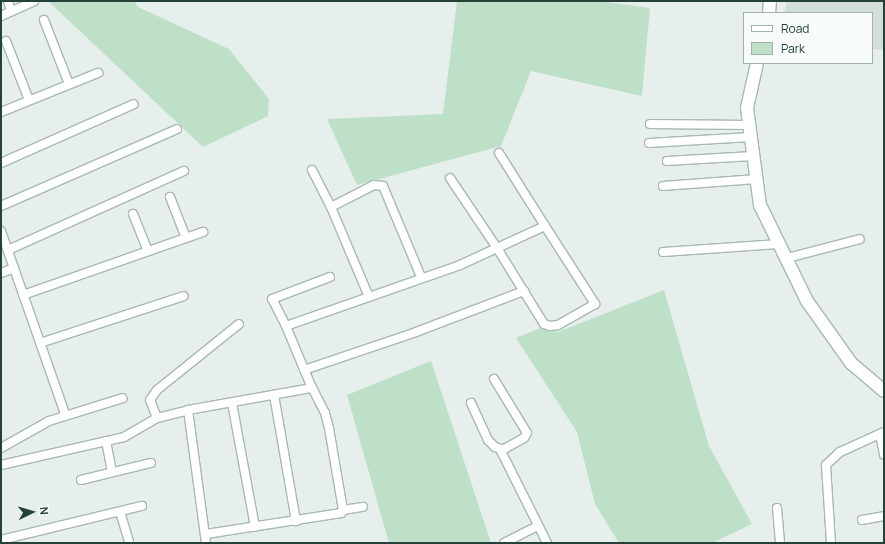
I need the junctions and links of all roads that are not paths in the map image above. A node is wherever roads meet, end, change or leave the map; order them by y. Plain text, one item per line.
1 (8, 1) edge
2 (34, 1) edge
3 (770, 1) edge
4 (11, 11) junction
5 (769, 12) edge
6 (1, 16) edge
7 (44, 20) dead end
8 (6, 41) dead end
9 (757, 64) edge
10 (98, 73) dead end
11 (69, 84) junction
12 (29, 100) junction
13 (134, 104) dead end
14 (1, 112) edge
15 (650, 124) dead end
16 (749, 125) junction
17 (177, 129) dead end
18 (751, 137) junction
19 (649, 143) dead end
20 (499, 153) dead end
21 (753, 156) junction
22 (667, 161) dead end
23 (1, 163) edge
24 (312, 170) dead end
25 (184, 171) dead end
26 (450, 178) dead end
27 (757, 179) junction
28 (663, 186) dead end
29 (170, 197) dead end
30 (1, 206) edge
31 (331, 207) junction
32 (133, 214) dead end
33 (545, 226) junction
34 (1, 231) edge
35 (203, 232) dead end
36 (186, 238) junction
37 (860, 239) dead end
38 (779, 244) junction
39 (497, 248) junction
40 (8, 250) junction
41 (148, 251) junction
42 (663, 252) dead end
43 (787, 258) junction
44 (14, 268) junction
45 (1, 273) edge
46 (330, 277) dead end
47 (421, 277) junction
48 (524, 291) junction
49 (23, 295) junction
50 (184, 296) dead end
51 (369, 297) junction
52 (239, 324) dead end
53 (286, 326) junction
54 (40, 343) junction
55 (304, 370) junction
56 (494, 379) dead end
57 (312, 388) junction
58 (884, 391) edge
59 (274, 395) junction
60 (123, 398) dead end
61 (232, 403) junction
62 (471, 403) dead end
63 (188, 410) junction
64 (65, 414) junction
65 (157, 418) junction
66 (882, 433) edge
67 (106, 441) junction
68 (1, 448) edge
69 (501, 449) junction
70 (884, 455) edge
71 (151, 463) dead end
72 (1, 465) edge
73 (112, 472) junction
74 (81, 480) dead end
75 (142, 506) dead end
76 (363, 507) dead end
77 (777, 508) dead end
78 (343, 510) junction
79 (120, 512) junction
80 (884, 516) edge
81 (862, 520) dead end
82 (296, 521) junction
83 (538, 526) junction
84 (255, 527) junction
85 (206, 534) junction
86 (1, 540) edge
87 (129, 542) dead end
88 (206, 543) edge
89 (504, 543) edge
90 (547, 543) edge
91 (780, 543) edge
92 (830, 543) edge

1 - 4 street
2 - 4 street
3 - 5 main road
4 - 6 street
7 - 11 street
8 - 12 street
9 - 16 main road
10 - 11 street
11 - 12 street
12 - 14 street
13 - 23 street
15 - 16 street
16 - 18 main road
17 - 30 street
18 - 19 street
18 - 21 main road
20 - 33 street
21 - 22 street
21 - 27 main road
24 - 31 street
25 - 40 street
26 - 39 street
27 - 28 street
27 - 38 main road
29 - 36 street
31 - 47 street
31 - 51 street
32 - 41 street
33 - 39 street
33 - 48 street
34 - 40 street
35 - 36 street
36 - 41 street
37 - 43 street
38 - 42 street
38 - 43 main road
39 - 47 street
39 - 48 street
40 - 44 street
41 - 49 street
43 - 58 main road
44 - 45 street
44 - 49 street
46 - 53 street
47 - 51 street
48 - 55 street
49 - 54 street
50 - 54 street
51 - 53 street
52 - 65 street
53 - 55 street
54 - 64 street
55 - 57 street
56 - 69 street
57 - 59 street
57 - 78 street
59 - 61 street
59 - 82 street
60 - 64 street
61 - 63 street
61 - 84 street
62 - 69 street
63 - 65 street
63 - 85 street
64 - 68 street
65 - 67 street
66 - 70 street
66 - 92 street
67 - 72 street
67 - 73 street
69 - 83 street
71 - 73 street
73 - 74 street
75 - 79 street
76 - 78 street
77 - 91 street
78 - 82 street
79 - 86 street
79 - 87 street
80 - 81 street
82 - 84 street
83 - 89 street
83 - 90 street
84 - 85 street
85 - 88 street

